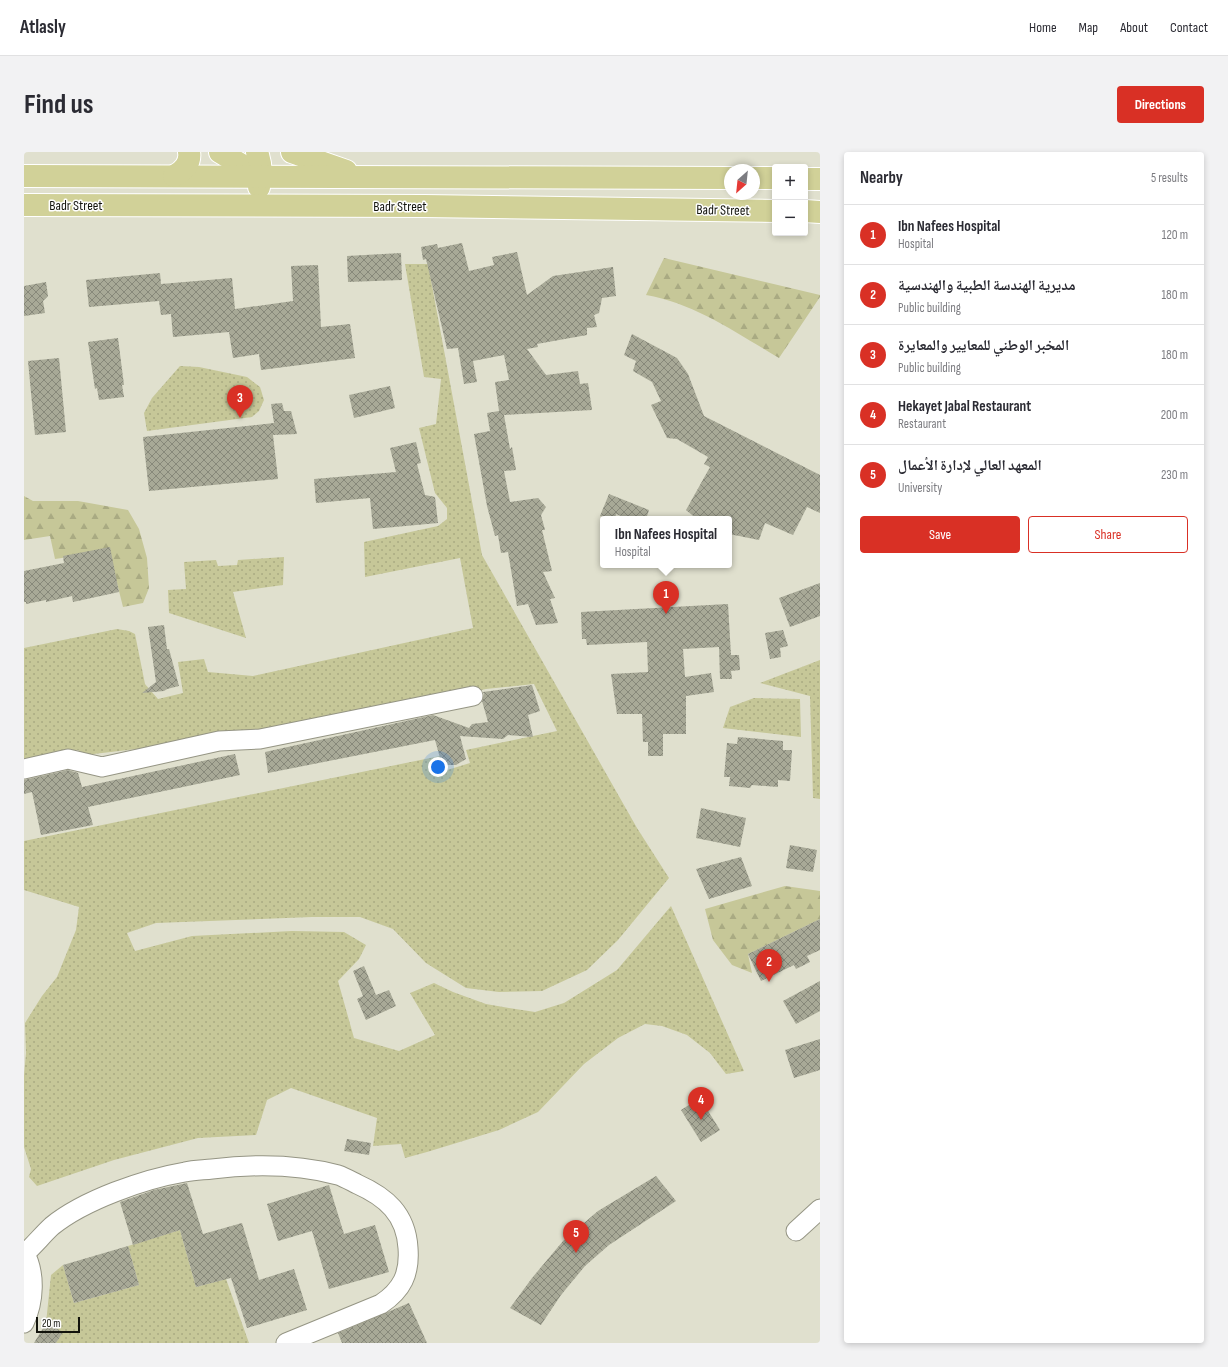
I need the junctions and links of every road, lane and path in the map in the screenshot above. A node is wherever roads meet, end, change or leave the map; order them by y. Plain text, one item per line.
1 (189, 152) edge
2 (220, 152) edge
3 (257, 152) edge
4 (292, 152) edge
5 (24, 176) edge
6 (174, 176) junction
7 (261, 176) junction
8 (389, 177) junction
9 (724, 178) edge
10 (760, 178) edge
11 (772, 178) edge
12 (808, 179) edge
13 (820, 179) edge
14 (24, 205) edge
15 (251, 206) junction
16 (308, 206) junction
17 (772, 211) edge
18 (808, 211) edge
19 (820, 212) edge
20 (473, 696) dead end
21 (24, 769) edge
22 (820, 1209) edge
23 (796, 1231) dead end
24 (24, 1253) edge
25 (24, 1323) edge
26 (286, 1343) edge

1 - 6 main road
2 - 7 main road
3 - 7 main road
4 - 8 main road
5 - 6 main road, Badr Street
6 - 7 main road, Badr Street
7 - 8 main road, Badr Street
7 - 15 main road
7 - 16 main road
8 - 9 main road, Badr Street
10 - 11 main road
12 - 13 main road
14 - 15 main road, Badr Street
15 - 16 main road, Badr Street
16 - 17 main road, Badr Street
18 - 19 main road
20 - 21 street
22 - 23 street
24 - 25 street
24 - 26 street

